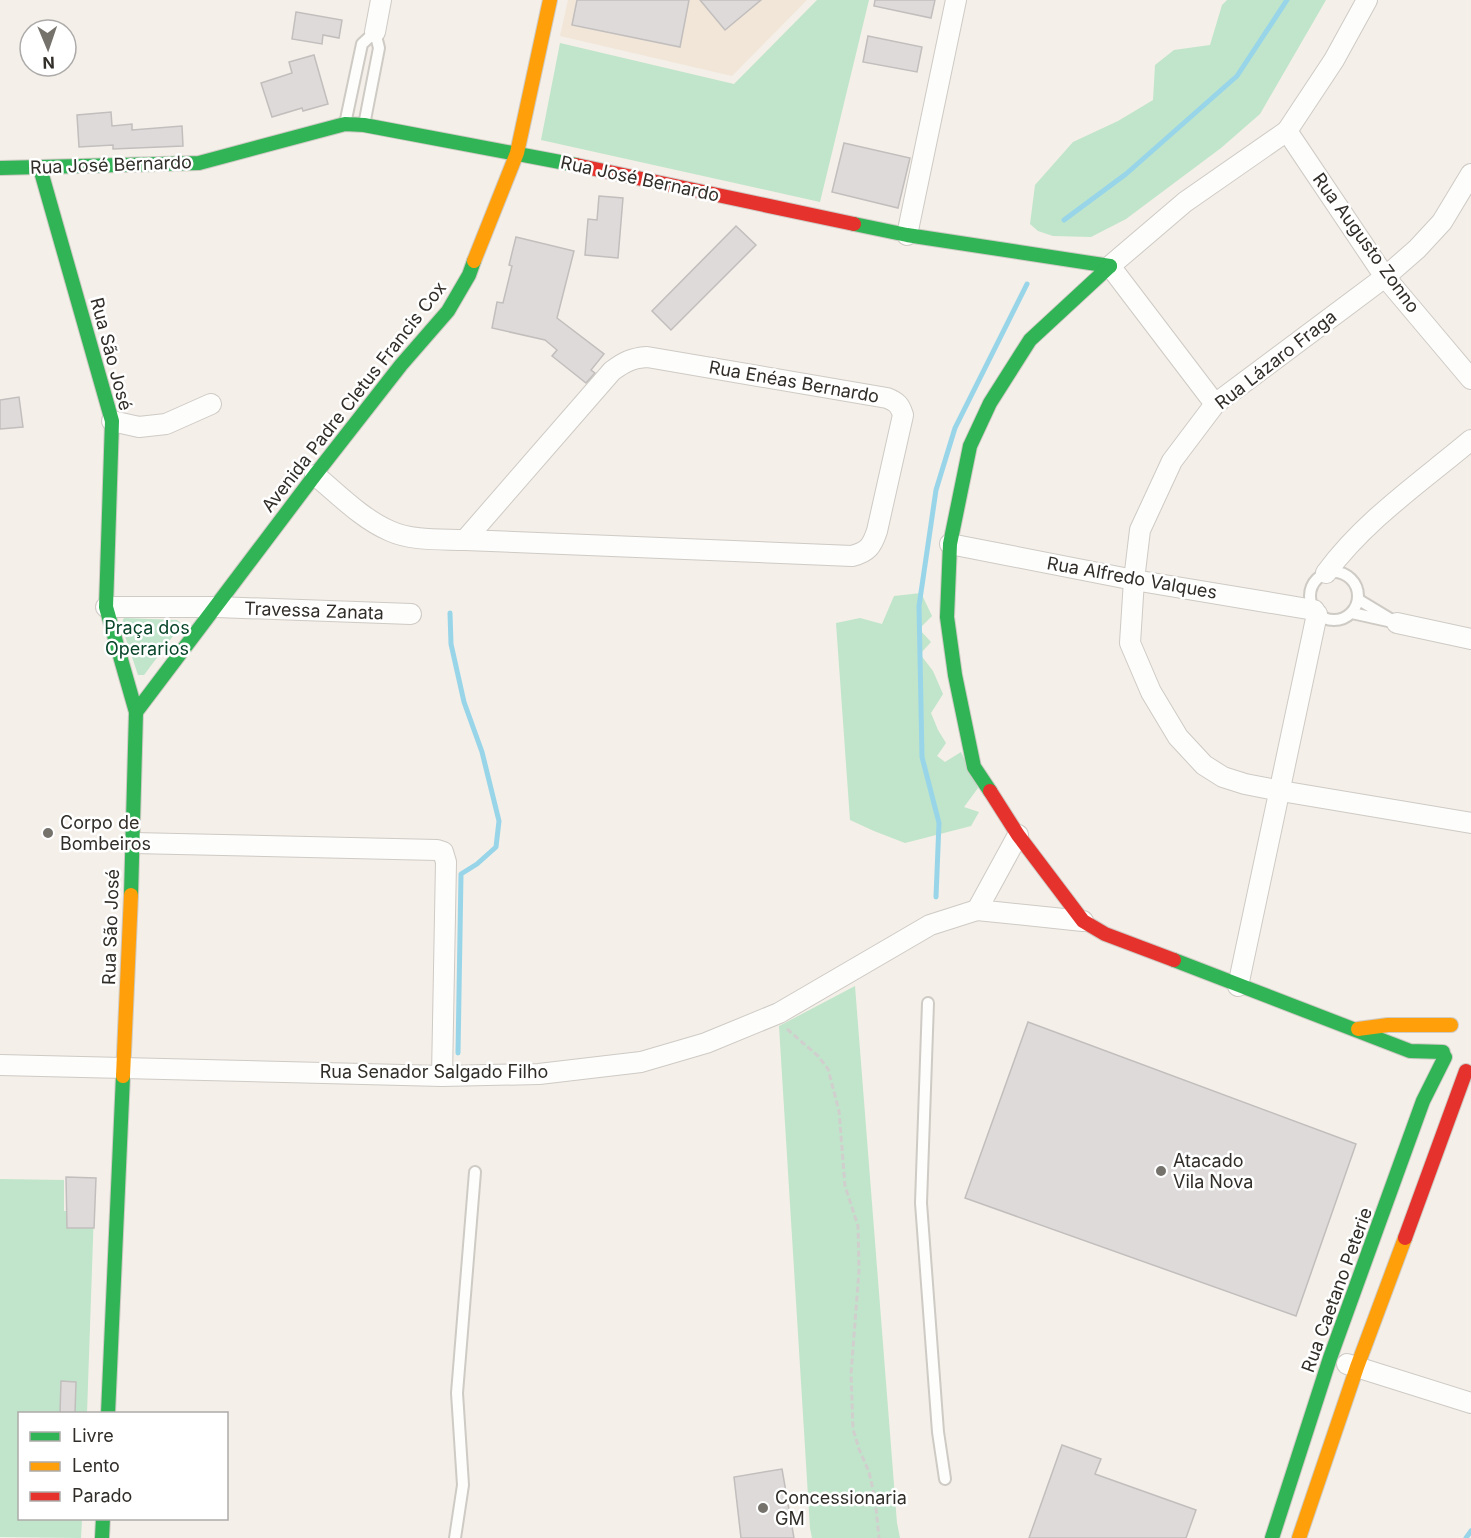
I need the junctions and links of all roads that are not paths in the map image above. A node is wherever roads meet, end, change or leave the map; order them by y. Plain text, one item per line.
1 (381, 0) edge
2 (550, 0) edge
3 (956, 0) edge
4 (1368, 0) edge
5 (375, 32) junction
6 (345, 124) junction
7 (364, 125) junction
8 (1287, 131) junction
9 (517, 153) junction
10 (0, 168) edge
11 (40, 168) junction
12 (1471, 174) edge
13 (907, 235) junction
14 (1110, 266) junction
15 (1385, 277) junction
16 (1471, 379) edge
17 (211, 404) dead end
18 (1215, 404) junction
19 (112, 421) junction
20 (1471, 440) edge
21 (315, 475) junction
22 (465, 540) junction
23 (950, 544) junction
24 (1326, 573) junction
25 (1134, 580) junction
26 (1359, 600) junction
27 (106, 606) junction
28 (216, 607) junction
29 (1316, 612) junction
30 (1352, 613) junction
31 (411, 614) dead end
32 (1397, 623) junction
33 (1471, 639) edge
34 (136, 712) junction
35 (1281, 791) junction
36 (1471, 823) edge
37 (1018, 835) junction
38 (133, 843) junction
39 (978, 910) junction
40 (1083, 921) junction
41 (1238, 986) junction
42 (928, 1003) dead end
43 (1356, 1029) junction
44 (1444, 1054) junction
45 (0, 1065) edge
46 (123, 1069) junction
47 (1469, 1071) edge
48 (442, 1076) junction
49 (475, 1172) dead end
50 (1330, 1358) junction
51 (1358, 1367) junction
52 (1471, 1403) edge
53 (108, 1412) edge
54 (945, 1479) dead end
55 (103, 1520) edge
56 (102, 1538) edge
57 (455, 1538) edge
58 (1272, 1538) edge
59 (1299, 1538) edge

1 - 5 street
2 - 9 street, Avenida Padre Cletus Francis Cox
3 - 13 street
4 - 8 street
5 - 6 lane
5 - 7 lane
6 - 7 street, Rua José Bernardo
6 - 11 street, Rua José Bernardo
7 - 9 street, Rua José Bernardo
8 - 14 street
8 - 15 street, Rua Augusto Zonno
9 - 13 street, Rua José Bernardo
9 - 21 street, Avenida Padre Cletus Francis Cox
10 - 11 street, Rua José Bernardo
11 - 19 street, Rua São José
12 - 15 street, Rua Lázaro Fraga
13 - 14 street, Rua José Bernardo
14 - 18 street
14 - 23 street
15 - 16 street, Rua Augusto Zonno
15 - 18 street, Rua Lázaro Fraga
17 - 19 street
18 - 25 street, Rua Lázaro Fraga
19 - 27 street, Rua São José
20 - 24 street
21 - 22 street, Rua Enéas Bernardo
21 - 28 street, Avenida Padre Cletus Francis Cox
22 - 22 street, Rua Enéas Bernardo
23 - 25 street, Rua Alfredo Valques
23 - 37 street
24 - 26 lane
24 - 29 lane
25 - 29 street, Rua Alfredo Valques
25 - 35 street, Rua Lázaro Fraga
26 - 30 lane
26 - 32 lane
27 - 28 street
27 - 34 street, Rua São José
28 - 31 street, Travessa Zanata
28 - 34 street, Avenida Padre Cletus Francis Cox
29 - 30 lane
29 - 35 street
30 - 32 lane
32 - 33 street
34 - 38 street, Rua São José
35 - 36 street, Rua Lázaro Fraga
35 - 41 street
37 - 39 street
37 - 40 street
38 - 46 street, Rua São José
38 - 48 street
39 - 40 street
39 - 48 street, Rua Senador Salgado Filho
40 - 41 street
41 - 43 street
42 - 54 lane
43 - 44 street
43 - 44 street, Rua Caetano Peterie
44 - 47 street
44 - 50 street, Rua Caetano Peterie
45 - 46 street, Rua Senador Salgado Filho
46 - 48 street, Rua Senador Salgado Filho
46 - 53 street, Rua São José
47 - 51 street
49 - 57 lane
50 - 51 street
50 - 58 street, Rua Caetano Peterie
51 - 52 street
51 - 59 street
55 - 56 street

